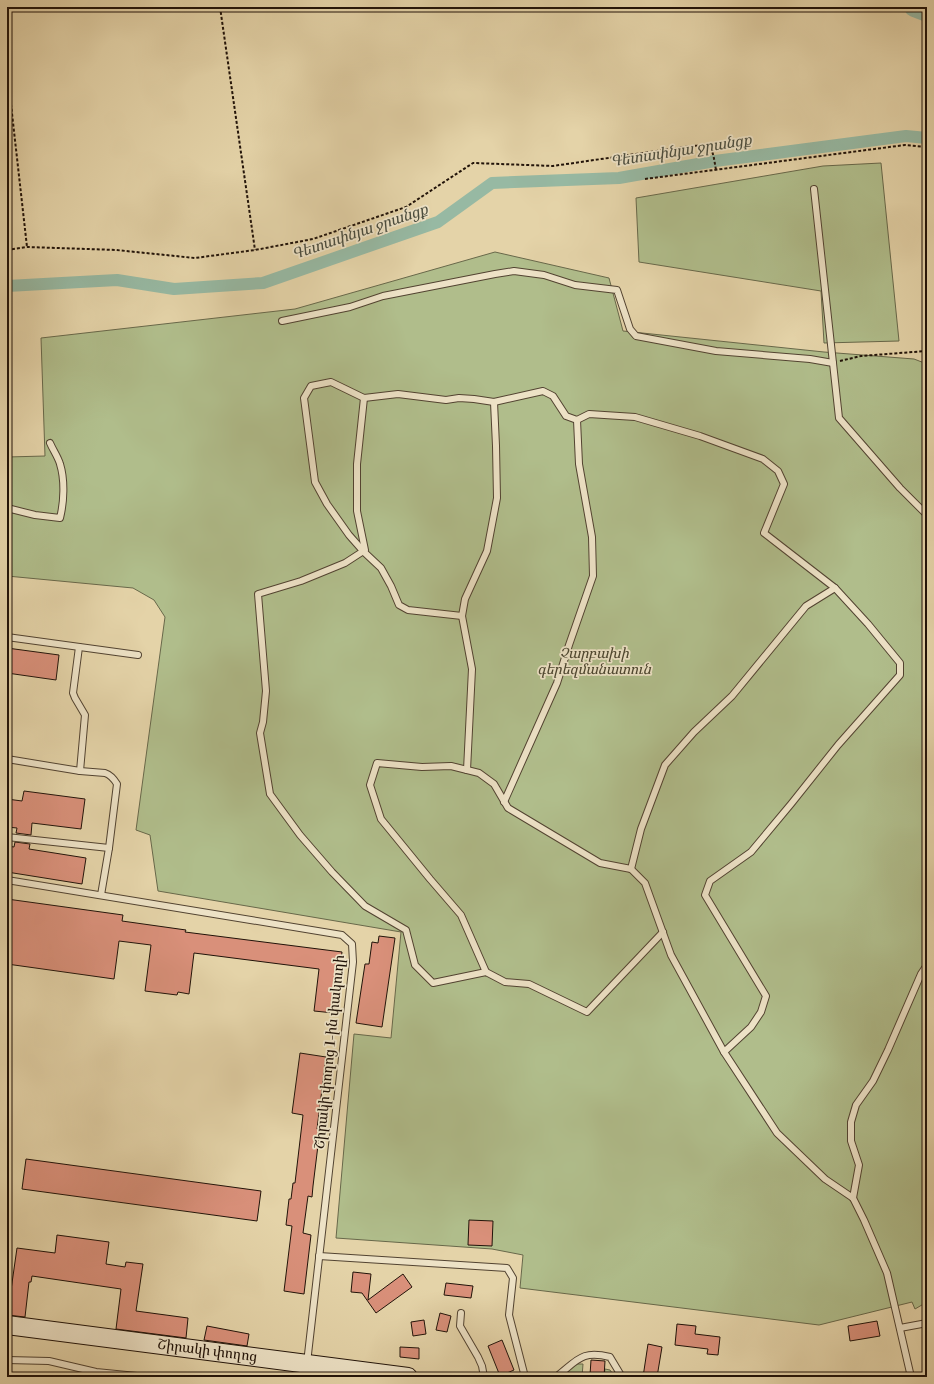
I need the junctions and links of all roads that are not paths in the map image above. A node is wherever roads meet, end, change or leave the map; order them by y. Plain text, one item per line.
1 (814, 189) dead end
2 (282, 321) dead end
3 (833, 363) junction
4 (364, 398) junction
5 (494, 402) junction
6 (577, 420) junction
7 (50, 443) dead end
8 (7, 508) edge
9 (927, 515) edge
10 (364, 552) junction
11 (835, 588) junction
12 (462, 616) junction
13 (7, 637) edge
14 (79, 647) junction
15 (138, 655) dead end
16 (7, 759) edge
17 (467, 770) junction
18 (80, 771) junction
19 (504, 802) junction
20 (7, 837) edge
21 (109, 848) junction
22 (631, 869) junction
23 (7, 880) edge
24 (101, 895) junction
25 (663, 932) junction
26 (927, 965) edge
27 (486, 972) junction
28 (724, 1052) junction
29 (852, 1198) junction
30 (319, 1256) junction
31 (461, 1313) dead end
32 (927, 1323) edge
33 (7, 1325) edge
34 (900, 1328) junction
35 (7, 1330) edge
36 (7, 1360) edge
37 (306, 1367) junction
38 (353, 1375) edge
39 (147, 1377) edge
40 (408, 1377) edge
41 (484, 1377) edge
42 (525, 1377) edge
43 (556, 1377) edge
44 (622, 1377) edge
45 (911, 1377) edge

1 - 3 lane
2 - 3 lane
3 - 9 lane
4 - 5 lane
4 - 10 lane
4 - 10 lane
5 - 6 lane
5 - 12 lane
6 - 11 lane
6 - 19 lane
7 - 8 lane
10 - 12 lane
10 - 27 lane
11 - 22 lane
11 - 28 lane
12 - 17 lane
13 - 14 lane
14 - 15 lane
14 - 18 lane
16 - 18 lane
17 - 19 lane
17 - 27 lane
18 - 21 lane
19 - 22 lane
20 - 21 lane
21 - 24 lane
22 - 25 lane
23 - 24 lane, Շիրակի փողոց 1-ին փակուղի
24 - 30 lane, Շիրակի փողոց 1-ին փակուղի
25 - 27 lane
25 - 28 lane
26 - 29 lane
28 - 29 lane
29 - 34 lane
30 - 37 lane, Շիրակի փողոց 1-ին փակուղի
30 - 42 lane
31 - 41 lane
32 - 34 lane
33 - 37 main road, Շիրակի փողոց
34 - 45 lane
35 - 37 main road, Շիրակի փողոց
36 - 39 lane
37 - 38 main road, Շիրակի փողոց
38 - 40 main road, Շիրակի փողոց
43 - 44 lane

